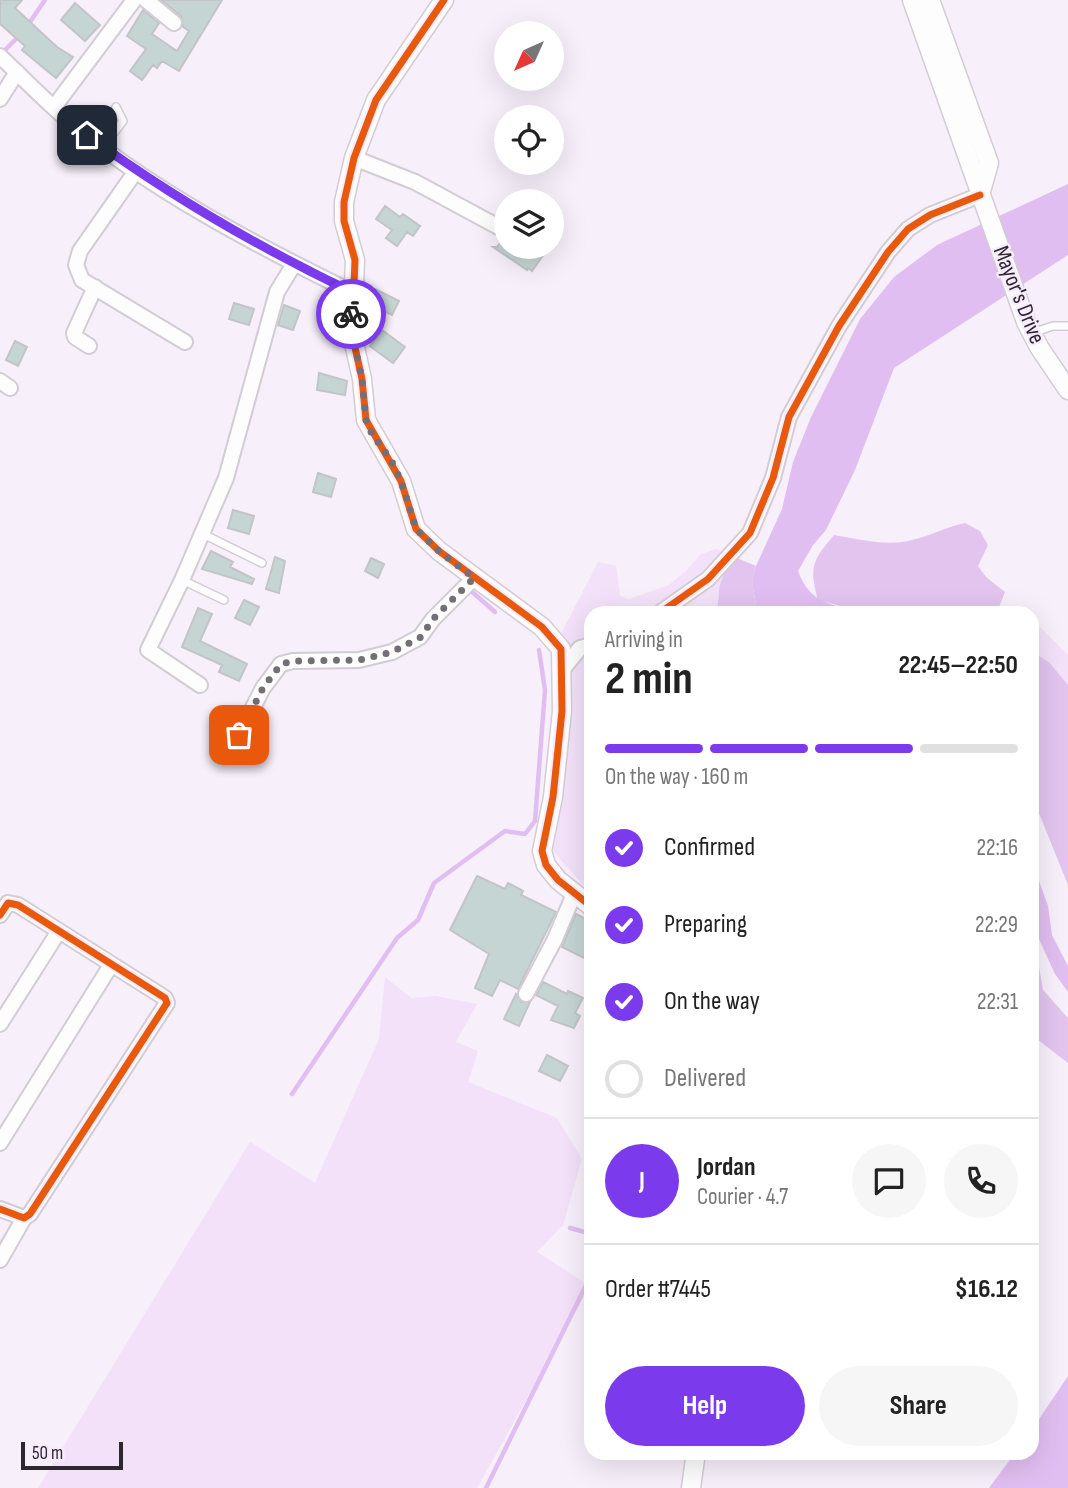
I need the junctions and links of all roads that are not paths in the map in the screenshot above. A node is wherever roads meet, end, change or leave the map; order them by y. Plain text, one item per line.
1 (134, 0) edge
2 (146, 0) edge
3 (444, 0) edge
4 (912, 0) edge
5 (930, 0) edge
6 (174, 23) dead end
7 (8, 64) edge
8 (0, 99) edge
9 (54, 107) junction
10 (116, 107) dead end
11 (103, 146) junction
12 (354, 158) junction
13 (136, 171) junction
14 (982, 201) junction
15 (494, 225) edge
16 (294, 264) junction
17 (95, 287) junction
18 (354, 293) junction
19 (1068, 326) edge
20 (1029, 327) junction
21 (185, 342) dead end
22 (89, 346) dead end
23 (1068, 390) edge
24 (201, 533) junction
25 (262, 563) dead end
26 (474, 578) junction
27 (182, 580) junction
28 (224, 600) dead end
29 (670, 606) edge
30 (584, 647) edge
31 (563, 669) junction
32 (200, 685) dead end
33 (239, 735) dead end
34 (574, 894) junction
35 (584, 901) edge
36 (0, 915) edge
37 (59, 931) junction
38 (111, 965) junction
39 (526, 994) dead end
40 (0, 1024) edge
41 (0, 1143) edge
42 (0, 1209) edge
43 (24, 1218) junction
44 (0, 1260) edge
45 (695, 1460) edge
46 (691, 1488) edge

1 - 9 street
2 - 6 street
3 - 12 street
4 - 14 street, Mayor's Drive
5 - 14 street
7 - 8 street
7 - 9 street
9 - 11 street
10 - 11 lane
11 - 13 street
12 - 15 street
12 - 18 street
13 - 16 street
13 - 17 street
14 - 20 street, Mayor's Drive
14 - 29 street
16 - 18 street
16 - 24 street
17 - 21 street
17 - 22 street
18 - 26 street
19 - 20 lane
20 - 23 street, Mayor's Drive
24 - 25 lane
24 - 27 street
26 - 31 street
26 - 33 street
27 - 28 lane
27 - 32 street
30 - 31 street
31 - 34 street
34 - 35 street
34 - 39 street
36 - 37 street
37 - 38 street
37 - 40 street
38 - 41 street
38 - 43 street
42 - 43 street
43 - 44 street
45 - 46 street

